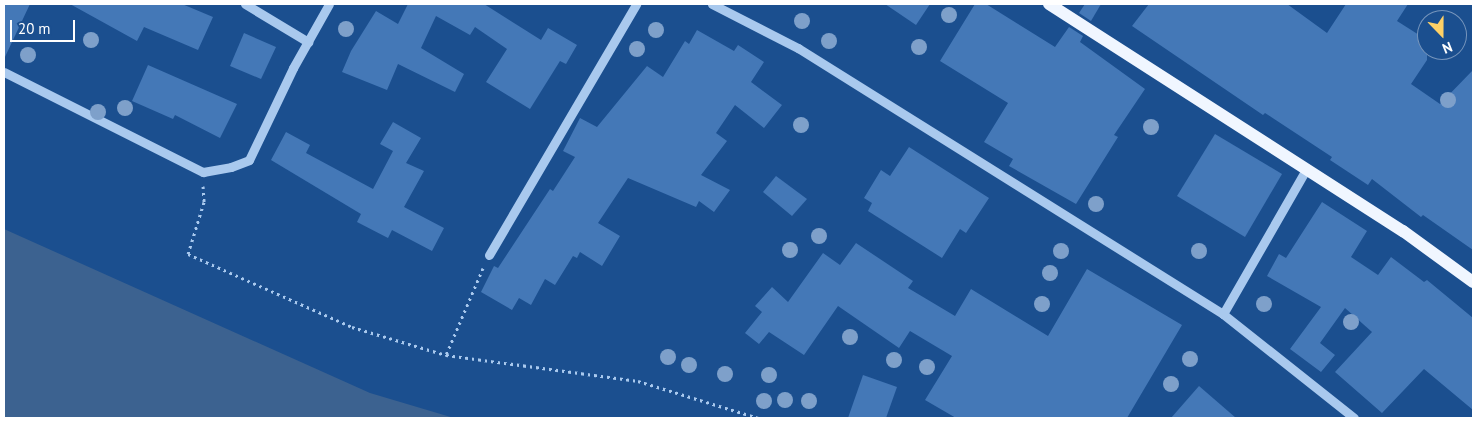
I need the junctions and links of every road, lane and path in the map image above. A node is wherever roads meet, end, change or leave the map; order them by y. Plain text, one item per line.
1 (245, 4) edge
2 (329, 4) edge
3 (636, 4) edge
4 (712, 4) edge
5 (1049, 4) edge
6 (308, 42) junction
7 (4, 72) edge
8 (1307, 168) junction
9 (203, 172) junction
10 (489, 255) joint
11 (1473, 282) edge
12 (1222, 314) junction
13 (446, 355) junction
14 (758, 418) edge
15 (1354, 418) edge

1 - 6 street
2 - 6 street
3 - 10 street
4 - 12 street
5 - 8 main road
6 - 9 street
7 - 9 street
8 - 11 main road
8 - 12 street
9 - 13 path
10 - 13 path
12 - 15 street
13 - 14 path

